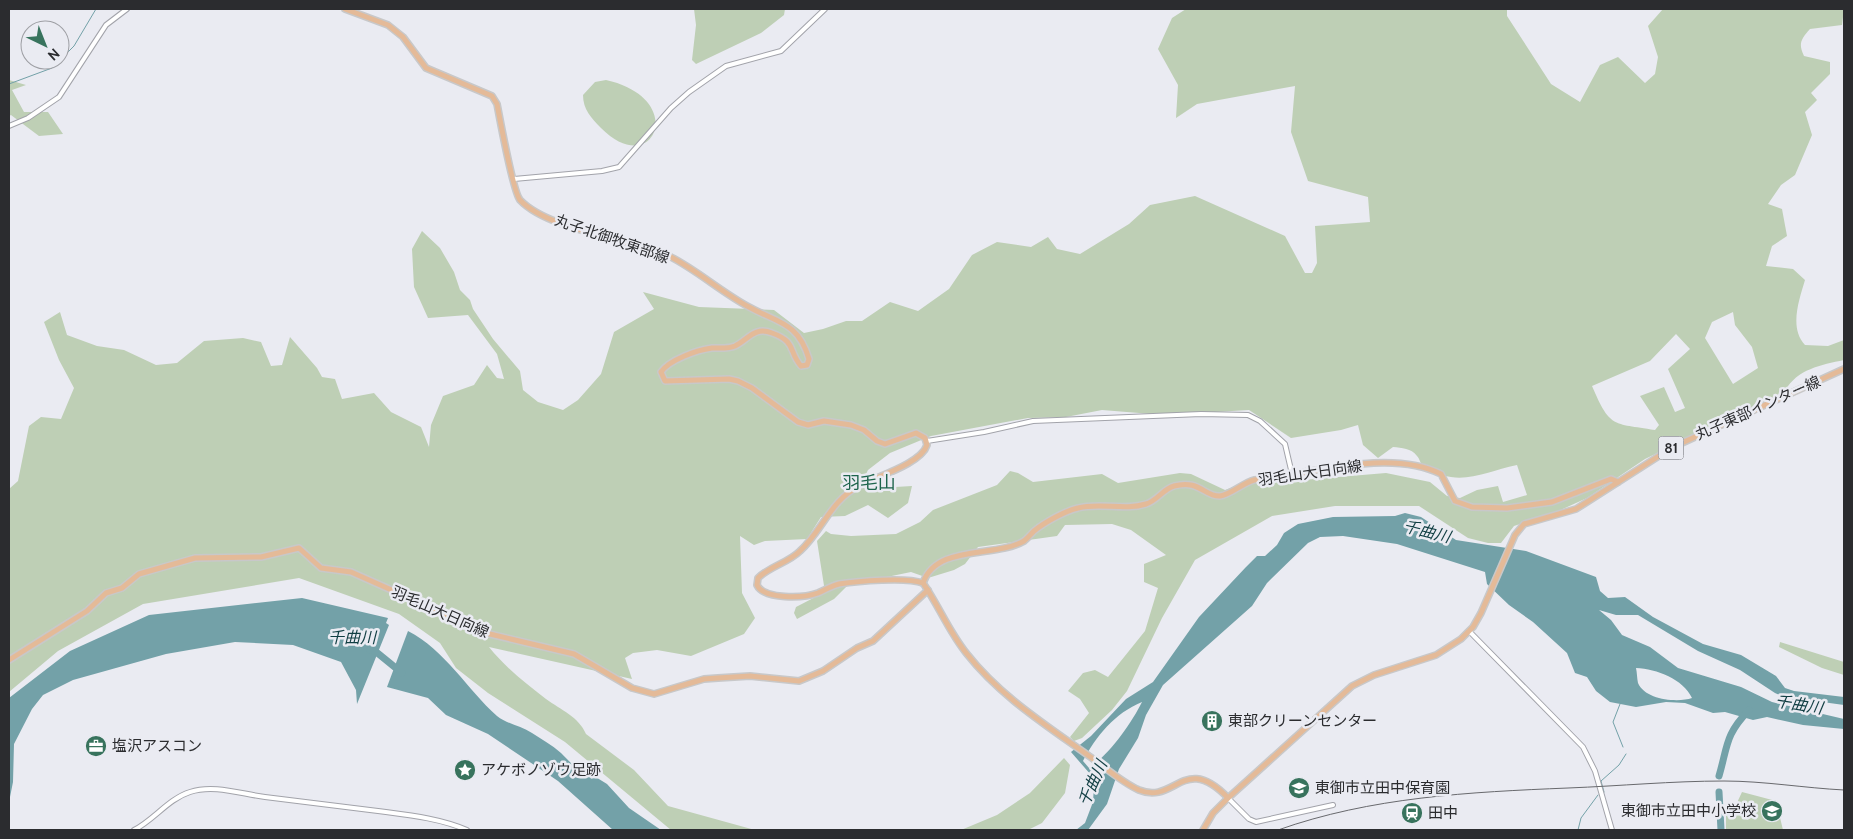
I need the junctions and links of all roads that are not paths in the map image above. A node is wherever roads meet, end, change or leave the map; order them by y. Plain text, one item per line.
1 (127, 9) edge
2 (345, 9) edge
3 (825, 9) edge
4 (9, 126) edge
5 (514, 179) junction
6 (1844, 369) edge
7 (927, 441) junction
8 (1292, 476) junction
9 (1618, 482) junction
10 (923, 583) junction
11 (928, 590) junction
12 (1469, 631) junction
13 (9, 660) edge
14 (1228, 798) junction
15 (1333, 805) dead end
16 (134, 830) edge
17 (467, 830) edge
18 (1203, 830) edge
19 (1612, 830) edge

1 - 4 street
2 - 5 main road, 丸子北御牧東部線
3 - 5 street
5 - 7 main road, 丸子北御牧東部線
6 - 9 main road, 丸子東部インター線 / 81
7 - 8 street
7 - 10 main road
8 - 9 main road, 羽毛山大日向線
8 - 10 main road, 羽毛山大日向線
9 - 12 main road, 丸子東部インター線 / 81
10 - 11 main road
11 - 13 main road, 羽毛山大日向線
11 - 14 main road
12 - 14 main road, 丸子東部インター線 / 81
12 - 19 street
14 - 15 street
14 - 18 main road, 丸子東部インター線 / 81
16 - 17 street

